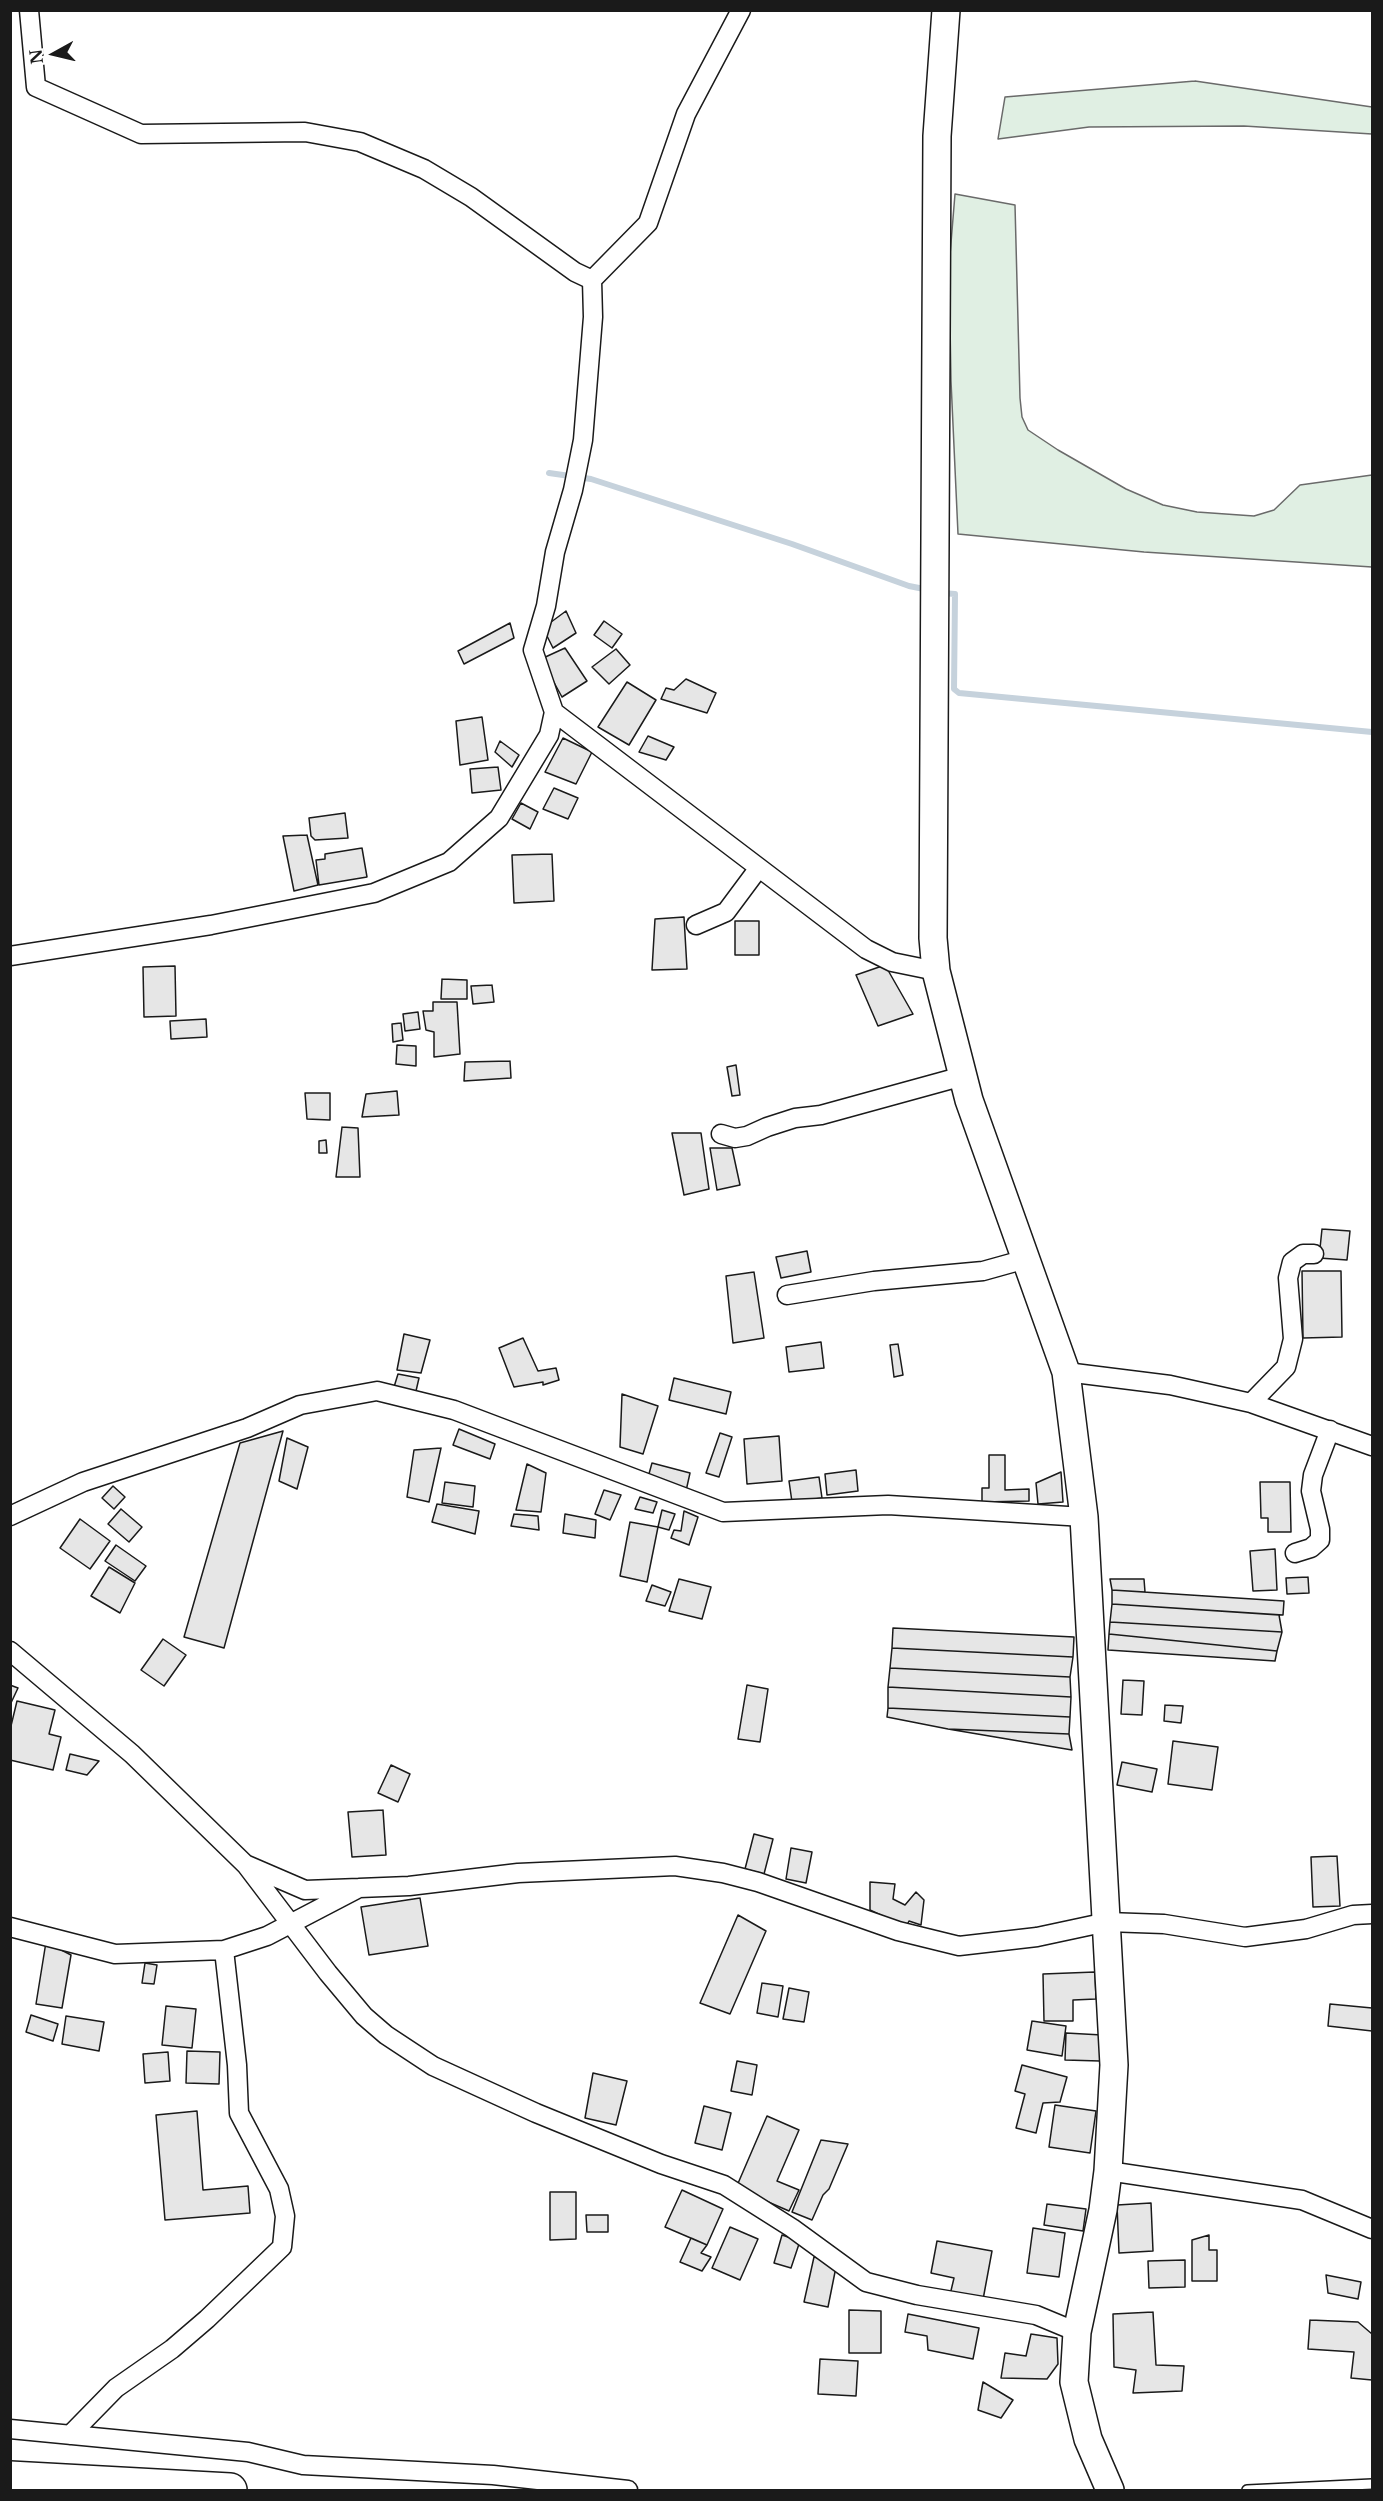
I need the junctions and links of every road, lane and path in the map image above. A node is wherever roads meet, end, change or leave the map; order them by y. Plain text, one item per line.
1 (29, 10) edge
2 (741, 10) edge
3 (946, 10) edge
4 (592, 280) junction
5 (554, 712) junction
6 (758, 869) junction
7 (696, 925) dead end
8 (10, 956) edge
9 (936, 971) junction
10 (963, 1076) junction
11 (721, 1134) dead end
12 (1314, 1254) dead end
13 (1026, 1259) junction
14 (787, 1295) dead end
15 (1066, 1372) junction
16 (1251, 1403) junction
17 (1330, 1430) junction
18 (1372, 1446) edge
19 (10, 1516) edge
20 (1084, 1516) junction
21 (1294, 1553) dead end
22 (10, 1651) edge
23 (246, 1865) junction
24 (359, 1888) junction
25 (1372, 1914) edge
26 (1107, 1922) junction
27 (292, 1924) junction
28 (10, 1927) edge
29 (224, 1950) junction
30 (1108, 2171) junction
31 (1372, 2229) edge
32 (1077, 2332) junction
33 (10, 2429) edge
34 (70, 2435) junction
35 (10, 2478) edge
36 (1372, 2484) edge
37 (230, 2490) edge
38 (628, 2490) edge
39 (1110, 2490) edge
40 (1247, 2490) edge

1 - 4 street
2 - 4 street
3 - 9 street
4 - 5 street
5 - 6 street
5 - 8 street
6 - 7 street
6 - 9 street
9 - 10 street
10 - 11 street
10 - 13 street
12 - 16 street
13 - 14 street
13 - 15 street
15 - 16 street
15 - 20 street
16 - 17 street
17 - 18 street
17 - 21 street
19 - 20 street
20 - 26 street
22 - 23 street
23 - 24 street
23 - 27 street
24 - 26 street
24 - 27 street
25 - 26 street
26 - 30 street
27 - 29 street
27 - 32 street
28 - 29 street
29 - 34 street
30 - 31 street
30 - 32 street
32 - 39 street
33 - 34 street
34 - 38 street
35 - 37 highway
36 - 40 lane

